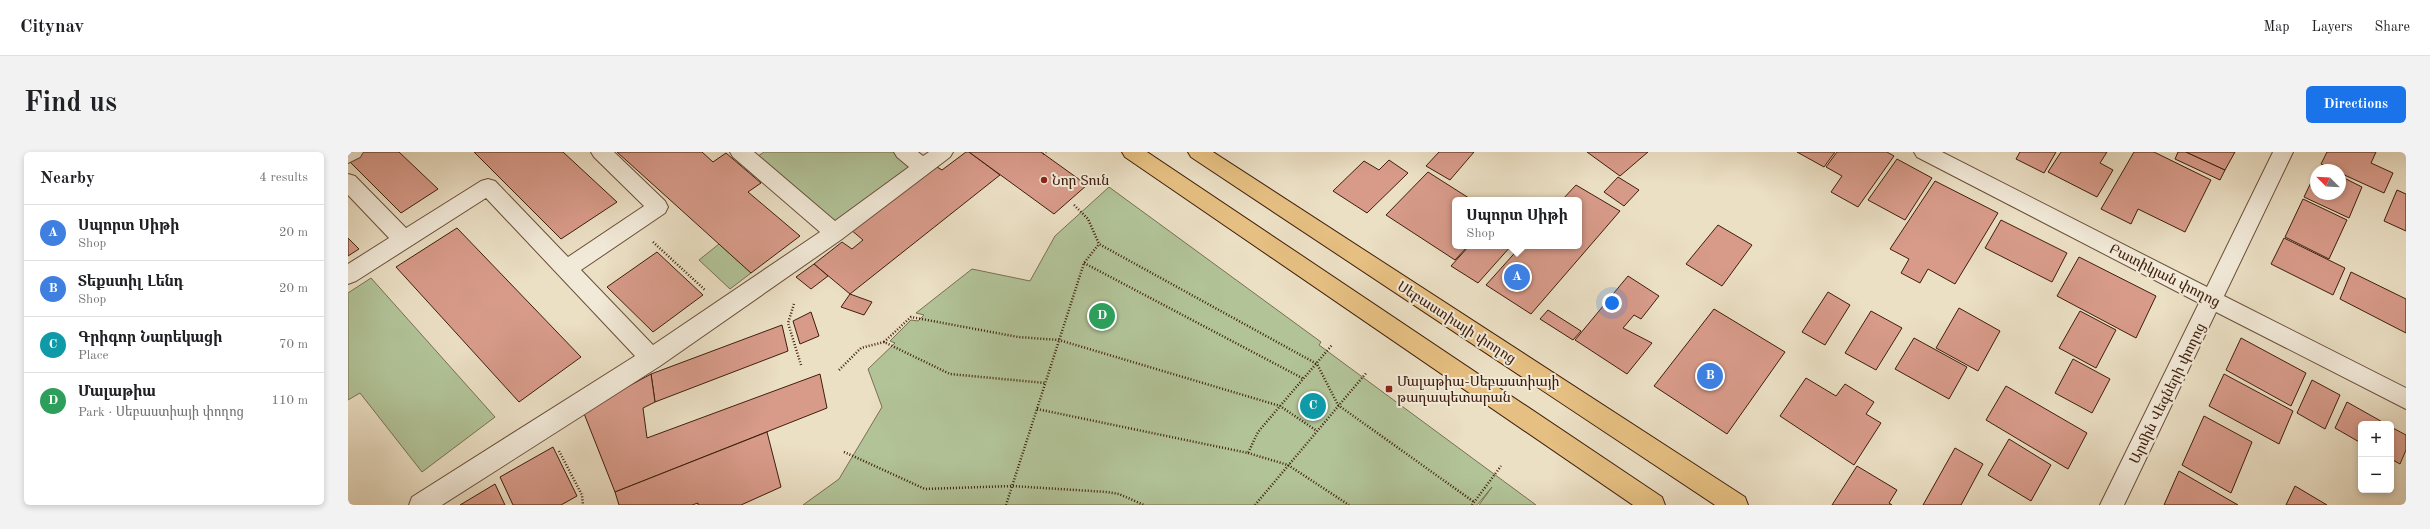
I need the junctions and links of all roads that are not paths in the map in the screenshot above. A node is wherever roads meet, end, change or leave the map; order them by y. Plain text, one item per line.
1 (353, 152) edge
2 (600, 152) edge
3 (740, 152) edge
4 (904, 152) edge
5 (943, 152) edge
6 (1132, 152) edge
7 (1198, 152) edge
8 (1924, 152) edge
9 (2284, 152) edge
10 (348, 155) edge
11 (924, 167) junction
12 (348, 182) edge
13 (835, 233) junction
14 (404, 240) junction
15 (568, 268) junction
16 (348, 275) edge
17 (2213, 300) junction
18 (652, 359) junction
19 (2406, 399) edge
20 (422, 505) edge
21 (1653, 505) edge
22 (1736, 505) edge
23 (2112, 505) edge

1 - 10 street
2 - 15 street
3 - 13 street
4 - 11 street
5 - 11 street
6 - 21 main road
7 - 22 main road, Սեբաստիայի փողոց
8 - 17 street, Բատիկյան փողոց
9 - 17 street, Արմին Վեգների փողոց
11 - 13 street
12 - 14 street
13 - 18 street
14 - 15 street
14 - 16 street
15 - 18 street
17 - 19 street, Բատիկյան փողոց
17 - 23 street, Արմին Վեգների փողոց
18 - 20 street

